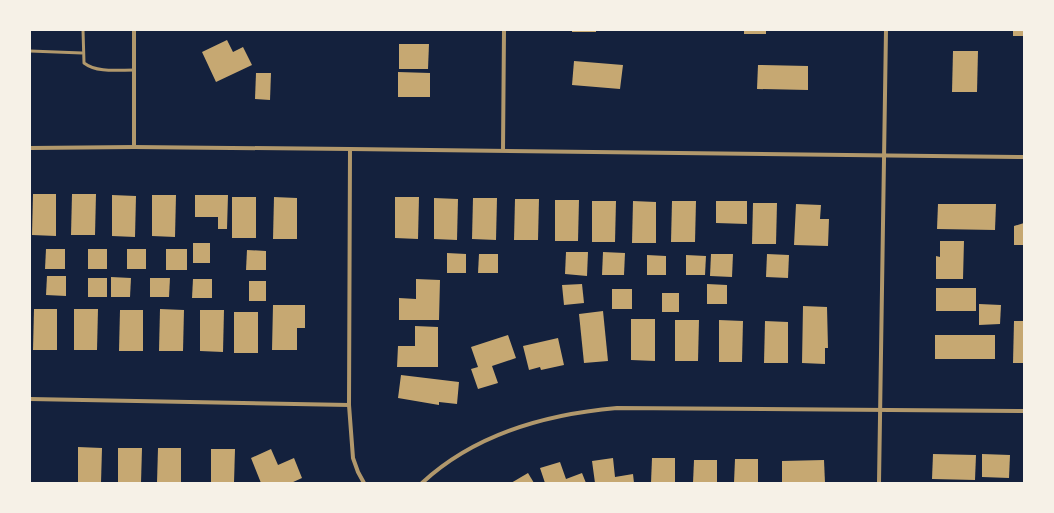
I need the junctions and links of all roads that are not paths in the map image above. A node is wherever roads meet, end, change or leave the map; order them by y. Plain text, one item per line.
1 (83, 30) edge
2 (134, 30) edge
3 (504, 30) edge
4 (886, 30) edge
5 (30, 51) edge
6 (82, 52) junction
7 (134, 70) junction
8 (134, 147) junction
9 (30, 148) edge
10 (350, 149) junction
11 (503, 150) junction
12 (885, 155) junction
13 (1024, 157) edge
14 (30, 399) edge
15 (349, 405) junction
16 (879, 409) junction
17 (1024, 411) edge
18 (364, 483) edge
19 (422, 483) edge
20 (879, 483) edge

1 - 6 lane
2 - 7 street
3 - 11 street
4 - 12 street
5 - 6 lane
6 - 7 lane
7 - 8 street
8 - 9 street
8 - 10 street
10 - 11 street
10 - 15 street
11 - 12 street
12 - 13 street
12 - 16 street
14 - 15 street
15 - 18 street
16 - 17 street
16 - 19 street
16 - 20 street

